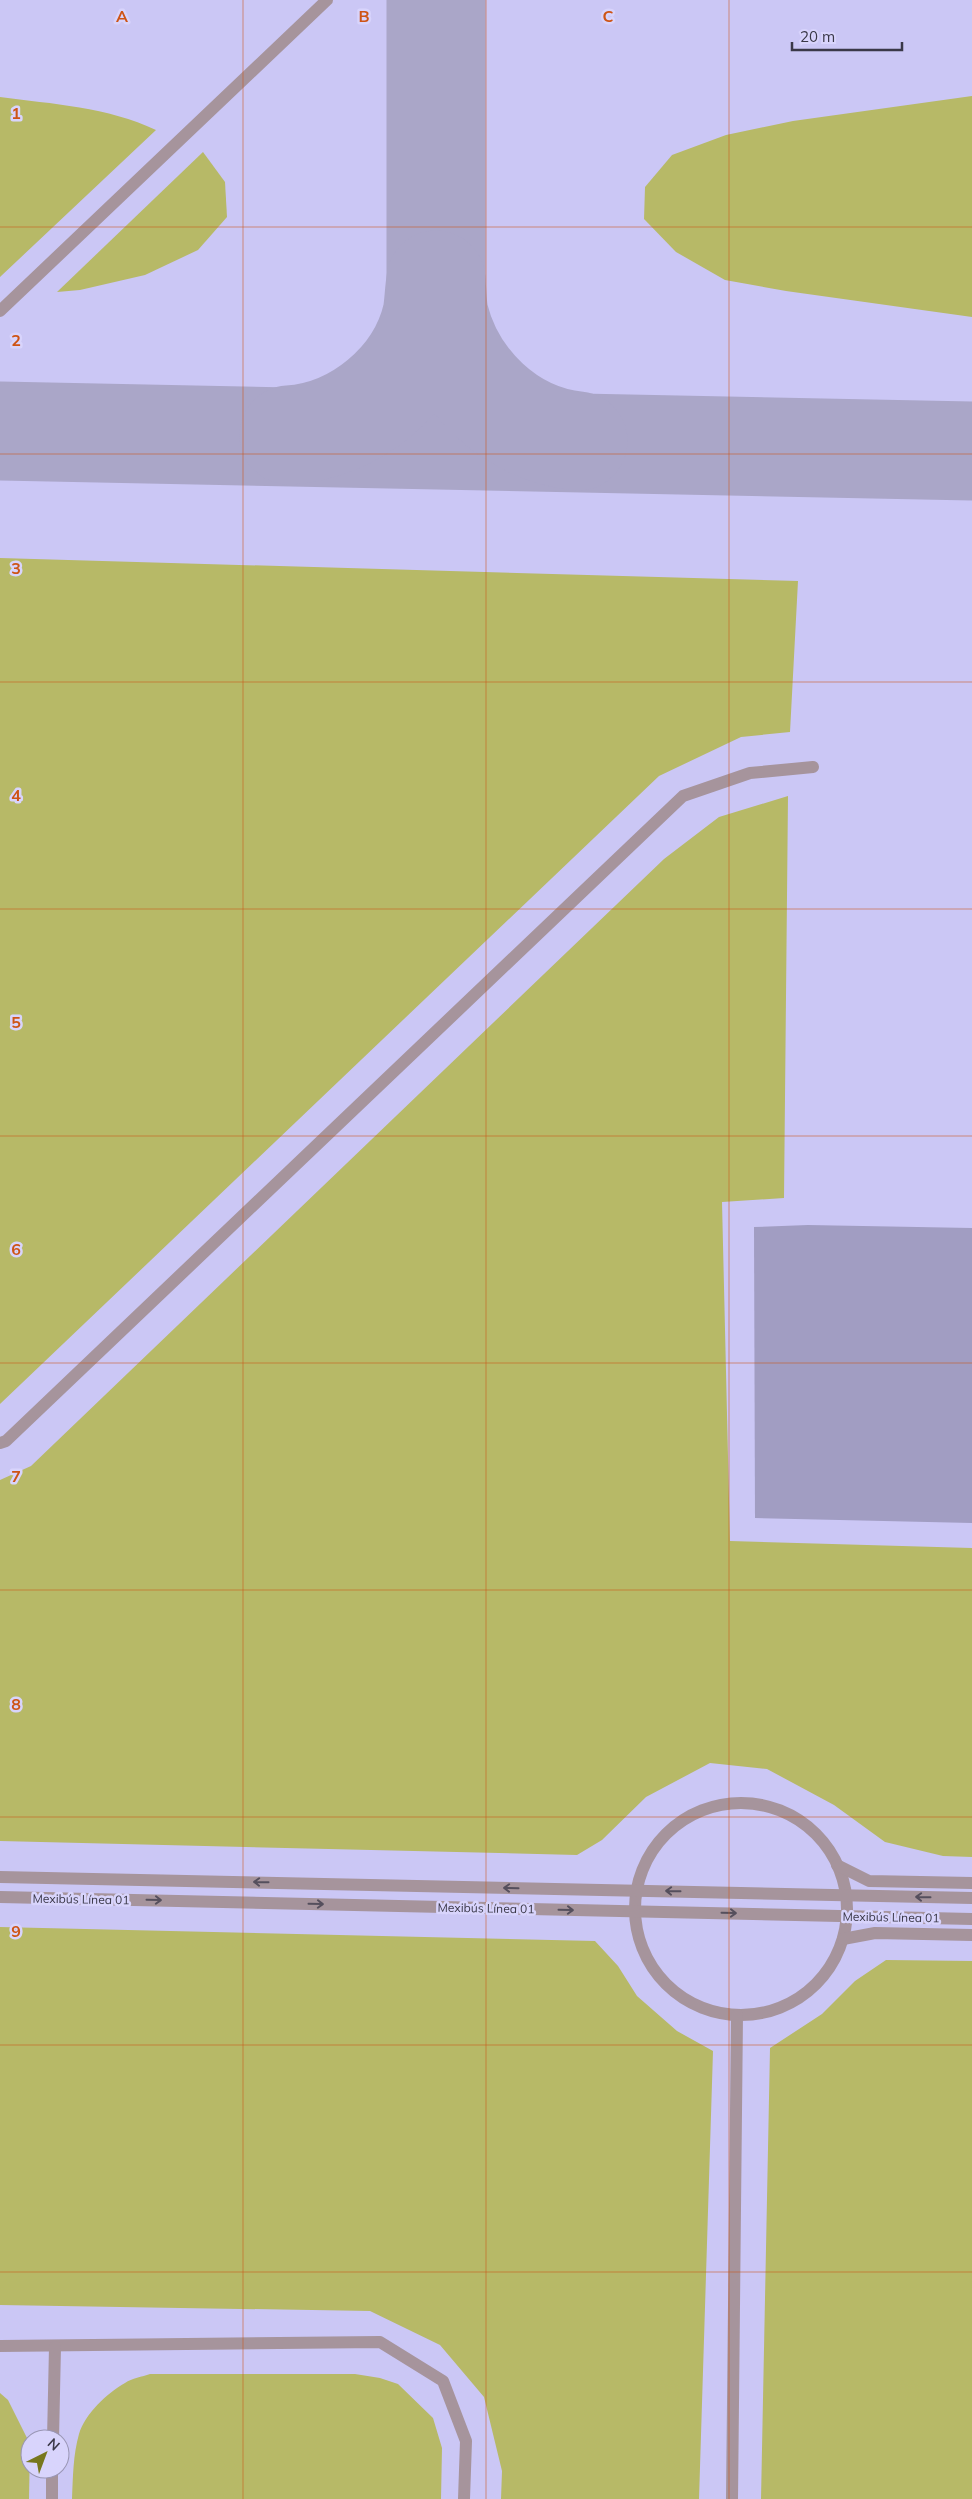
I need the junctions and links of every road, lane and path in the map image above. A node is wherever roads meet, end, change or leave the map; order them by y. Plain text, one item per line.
1 (327, 0) edge
2 (0, 311) edge
3 (814, 768) dead end
4 (0, 1443) edge
5 (837, 1865) junction
6 (0, 1877) edge
7 (972, 1882) edge
8 (636, 1890) junction
9 (847, 1895) junction
10 (0, 1897) edge
11 (972, 1898) edge
12 (634, 1911) junction
13 (848, 1916) junction
14 (972, 1919) edge
15 (972, 1935) edge
16 (843, 1940) junction
17 (737, 2015) junction
18 (0, 2346) edge
19 (55, 2347) junction
20 (53, 2429) edge
21 (52, 2479) edge
22 (52, 2499) edge
23 (464, 2499) edge
24 (732, 2499) edge

1 - 2 street
3 - 4 street
5 - 7 street
5 - 8 street
5 - 9 street
8 -> 6 street, Mexibús Línea 01
9 -> 8 street, Mexibús Línea 01
8 - 12 street
11 -> 9 street, Mexibús Línea 01
9 - 13 street
10 -> 12 street, Mexibús Línea 01
12 -> 13 street, Mexibús Línea 01
12 - 17 street
13 - 14 street, Mexibús Línea 01
13 - 16 street
15 - 16 street
16 - 17 street
17 - 24 street
18 - 19 street
19 - 20 street
19 - 23 street
21 - 22 street

